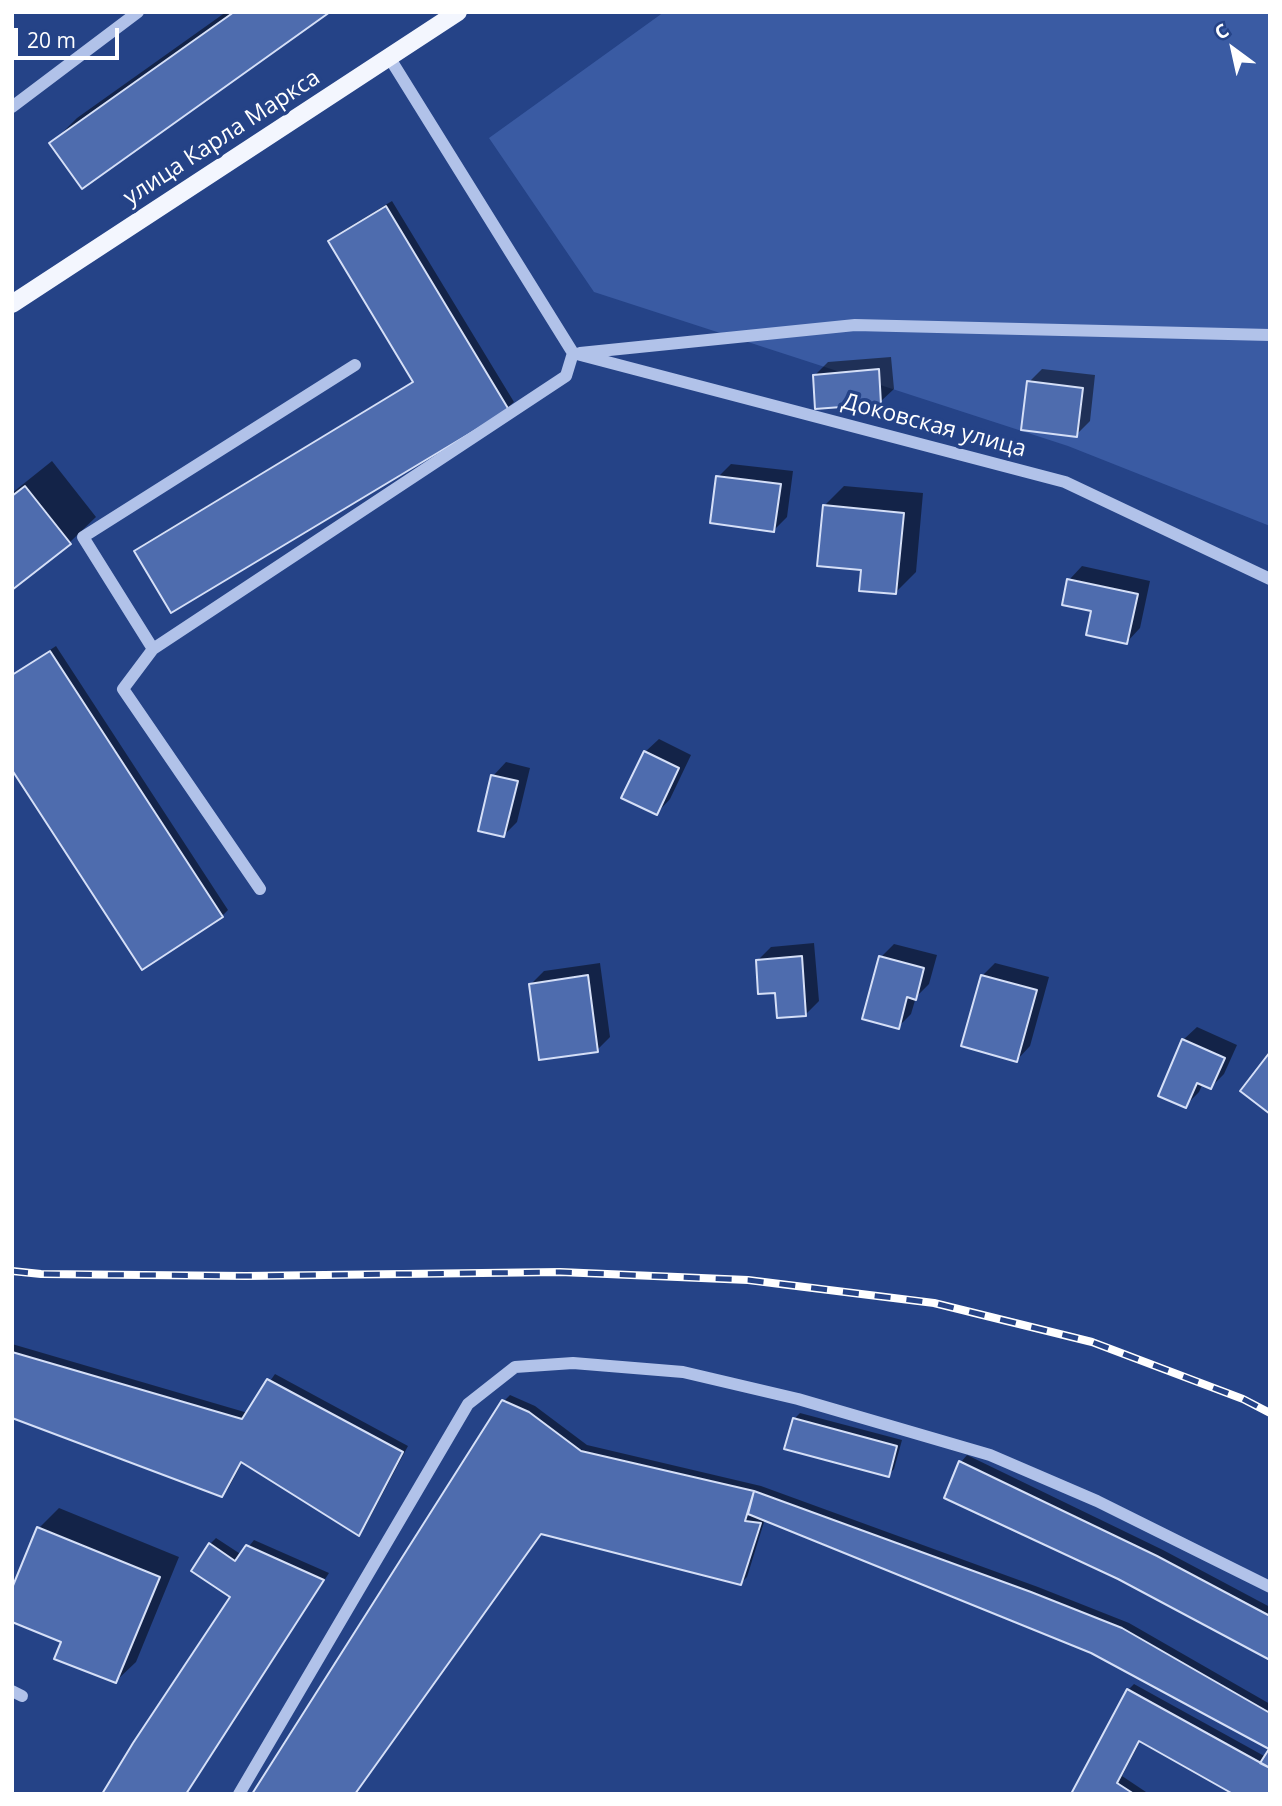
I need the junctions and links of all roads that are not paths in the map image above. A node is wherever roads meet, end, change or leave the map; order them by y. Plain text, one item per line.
1 (138, 12) edge
2 (458, 12) edge
3 (389, 57) junction
4 (12, 107) edge
5 (12, 304) edge
6 (1270, 335) edge
7 (573, 353) junction
8 (355, 365) dead end
9 (1270, 579) edge
10 (153, 649) junction
11 (260, 889) dead end
12 (1270, 1587) edge
13 (239, 1794) edge

1 - 4 street
2 - 3 main road, улица Карла Маркса
3 - 5 main road, улица Карла Маркса
3 - 7 street
6 - 7 street
7 - 9 street, Доковская улица
7 - 10 street
8 - 10 street
10 - 11 street
12 - 13 street

